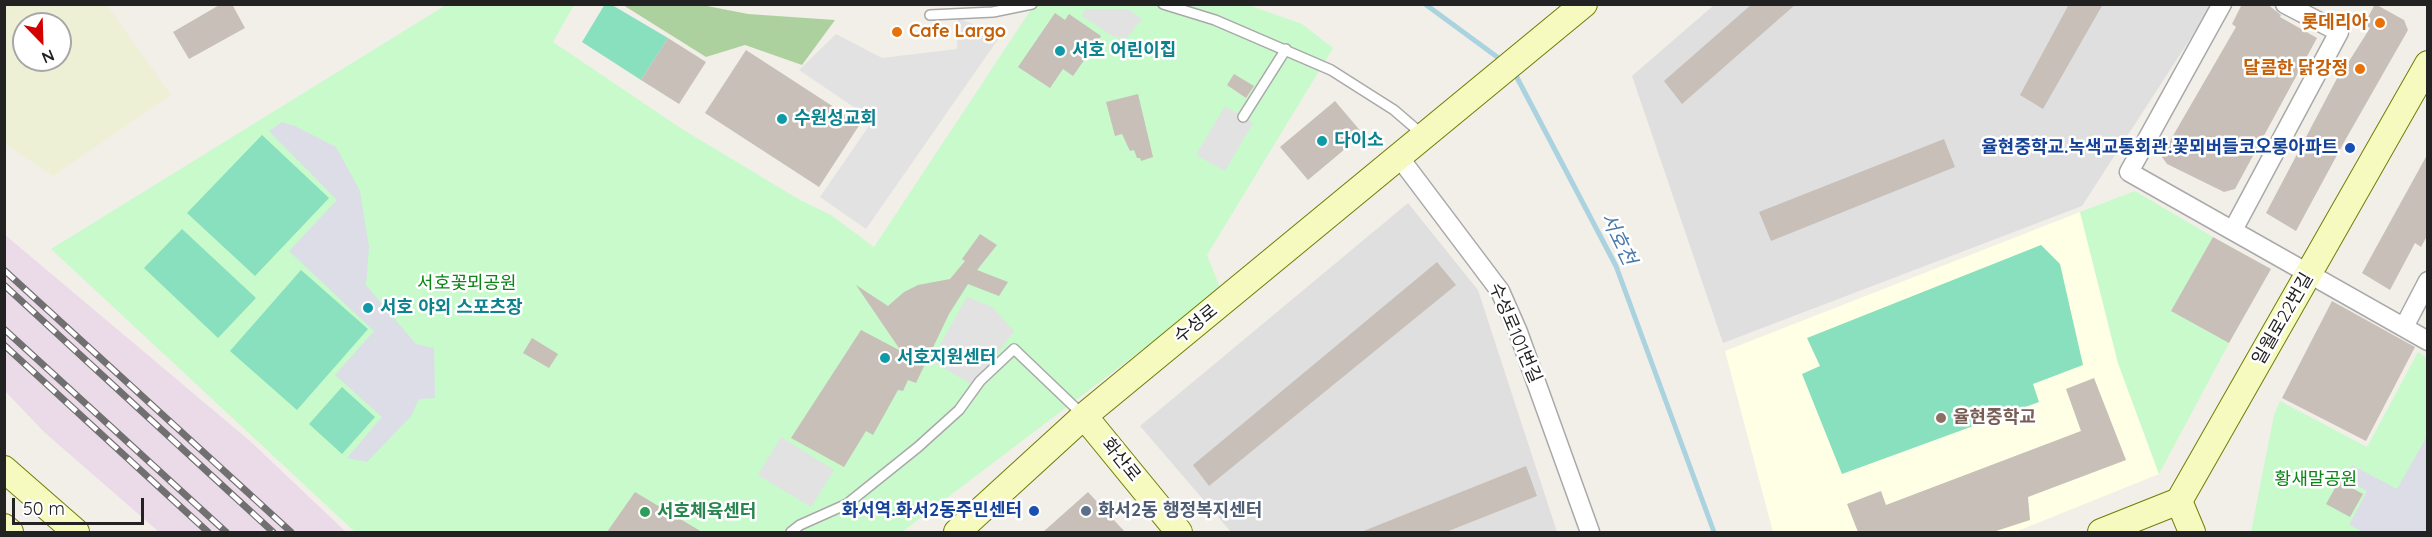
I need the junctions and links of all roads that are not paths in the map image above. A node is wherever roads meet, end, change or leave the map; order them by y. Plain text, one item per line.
1 (1032, 4) edge
2 (1163, 4) edge
3 (1584, 4) edge
4 (2222, 4) edge
5 (2285, 4) edge
6 (930, 15) dead end
7 (1286, 49) junction
8 (2427, 64) edge
9 (1243, 117) dead end
10 (1433, 129) junction
11 (1399, 157) junction
12 (2233, 230) junction
13 (2308, 274) junction
14 (2427, 281) edge
15 (2404, 327) junction
16 (2427, 341) edge
17 (1084, 416) junction
18 (4, 469) edge
19 (2179, 501) junction
20 (4, 527) edge
21 (10, 532) edge
22 (76, 532) edge
23 (791, 532) edge
24 (957, 532) edge
25 (1179, 532) edge
26 (1590, 532) edge
27 (2101, 532) edge
28 (2192, 532) edge

1 - 6 lane
2 - 7 lane
3 - 10 main road, 수성로
4 - 12 street
5 - 12 street
7 - 9 lane
7 - 10 lane
8 - 13 main road, 일월로22번길
10 - 11 main road, 수성로
11 - 17 main road, 수성로
11 - 26 street, 수성로101번길
12 - 13 street
13 - 15 street
13 - 19 main road, 일월로22번길
14 - 15 street
15 - 16 street
17 - 23 lane
17 - 24 main road, 수성로
17 - 25 main road, 화산로
18 - 22 main road
19 - 27 main road
19 - 28 main road
20 - 21 main road

